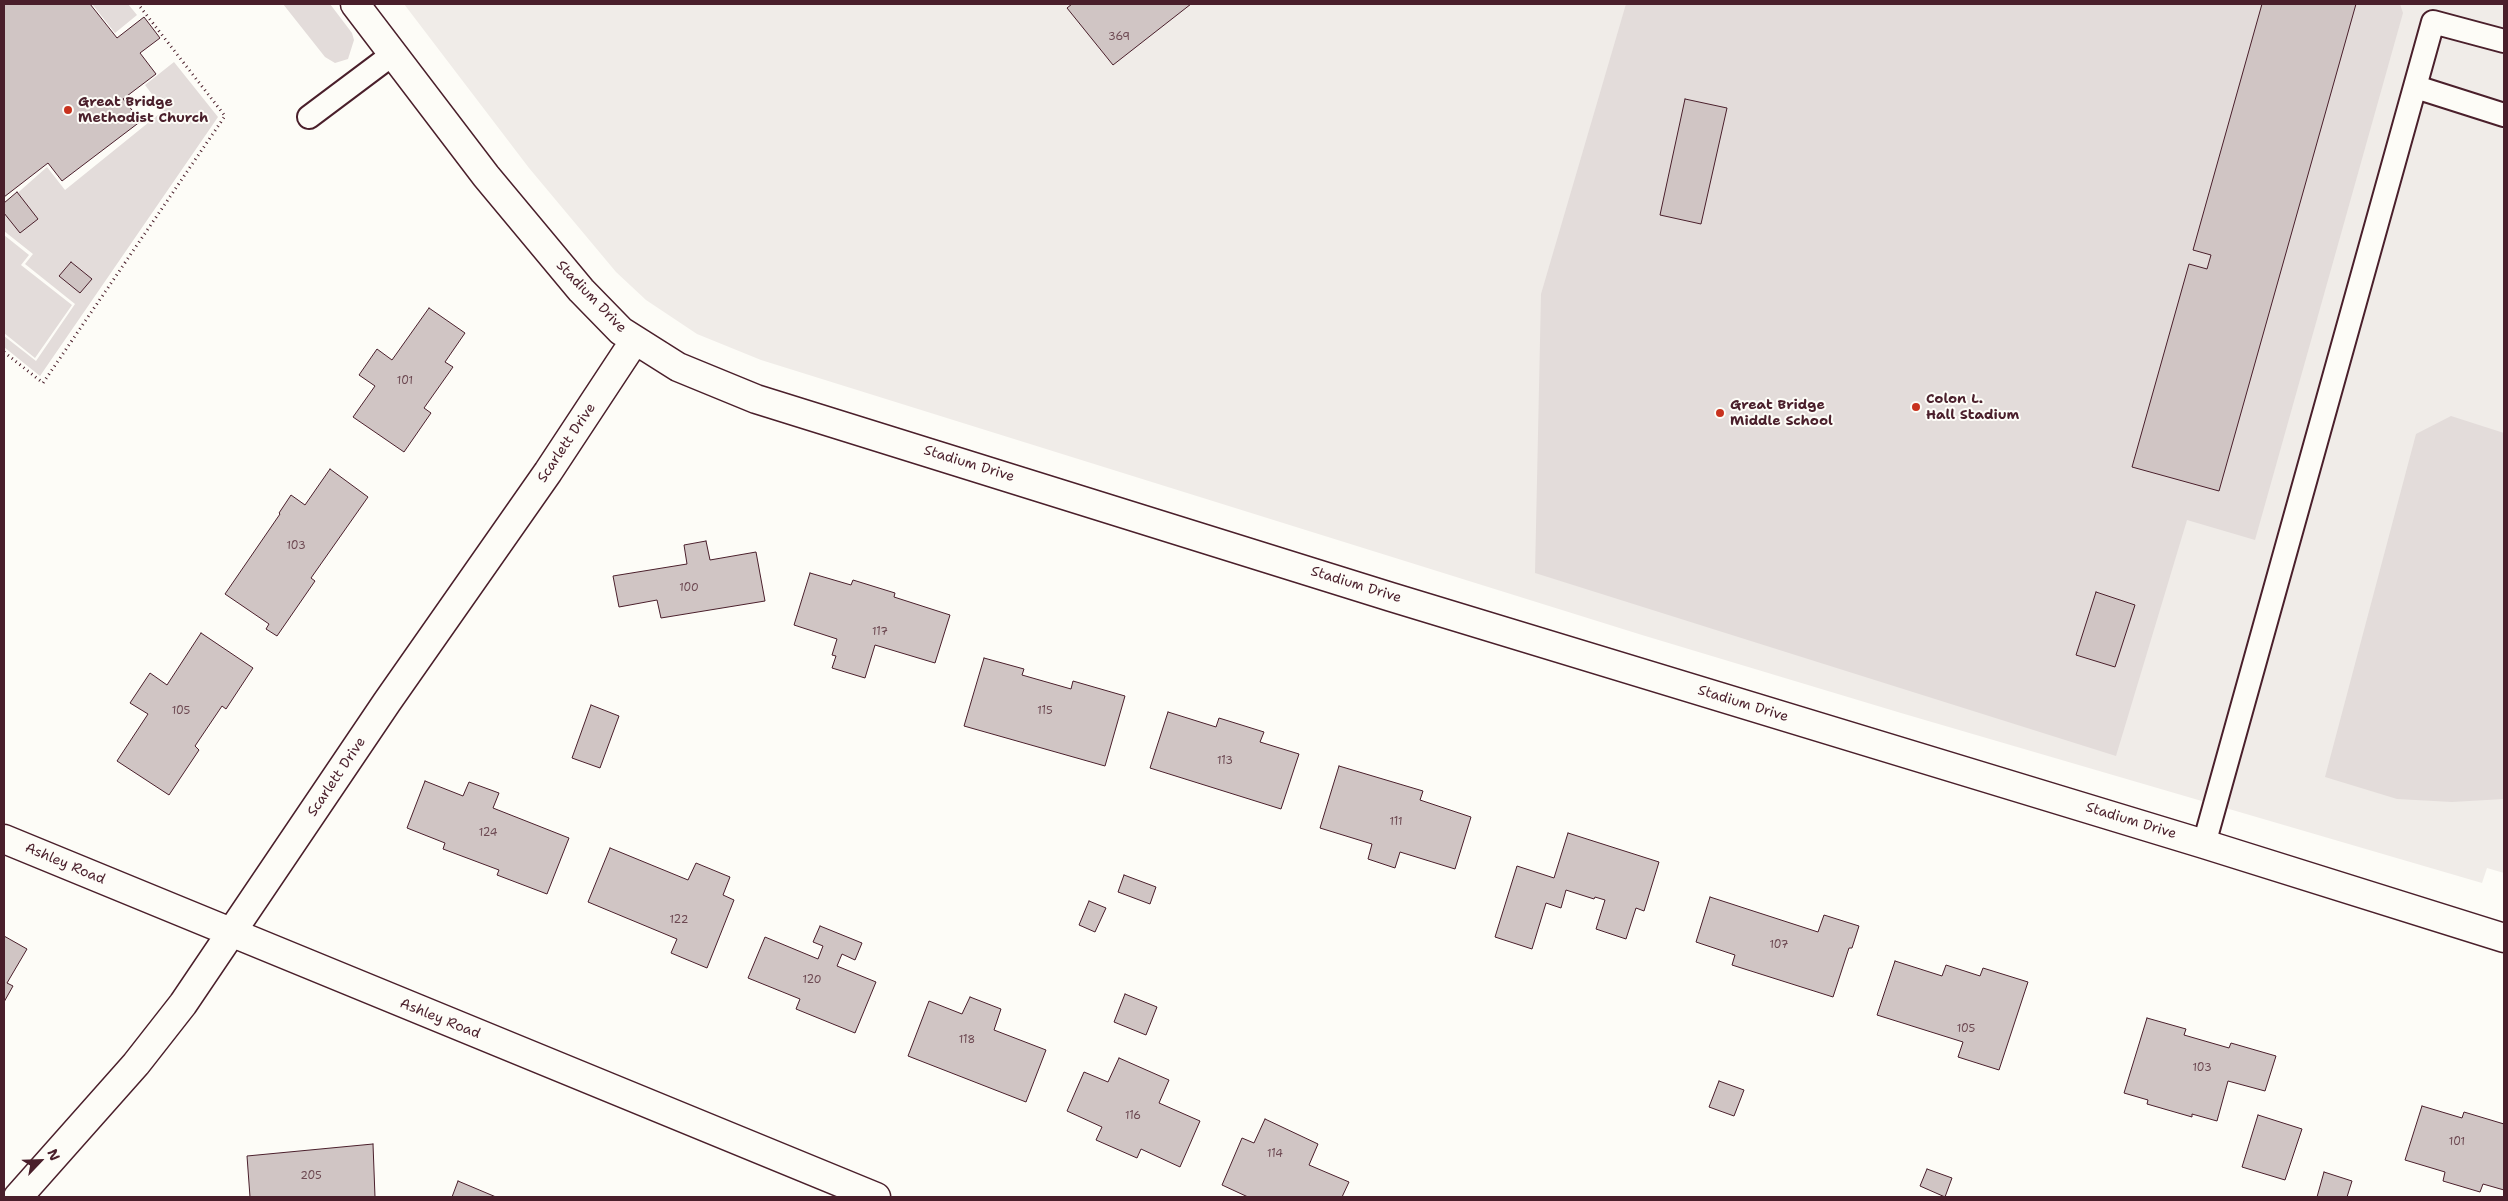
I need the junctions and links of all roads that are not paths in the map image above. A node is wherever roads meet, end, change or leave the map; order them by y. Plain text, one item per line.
1 (356, 4) edge
2 (2504, 42) edge
3 (393, 54) junction
4 (2416, 87) junction
5 (2504, 115) edge
6 (309, 117) dead end
7 (635, 340) junction
8 (4, 839) edge
9 (2204, 844) junction
10 (231, 933) junction
11 (2504, 938) edge
12 (870, 1196) edge
13 (18, 1197) edge

1 - 3 street, Stadium Drive
2 - 4 lane
3 - 6 lane
3 - 7 street, Stadium Drive
4 - 5 lane
4 - 9 lane
7 - 9 street, Stadium Drive
7 - 10 street, Scarlett Drive
8 - 10 street, Ashley Road
9 - 11 street, Stadium Drive
10 - 12 street, Ashley Road
10 - 13 street, Scarlett Drive

